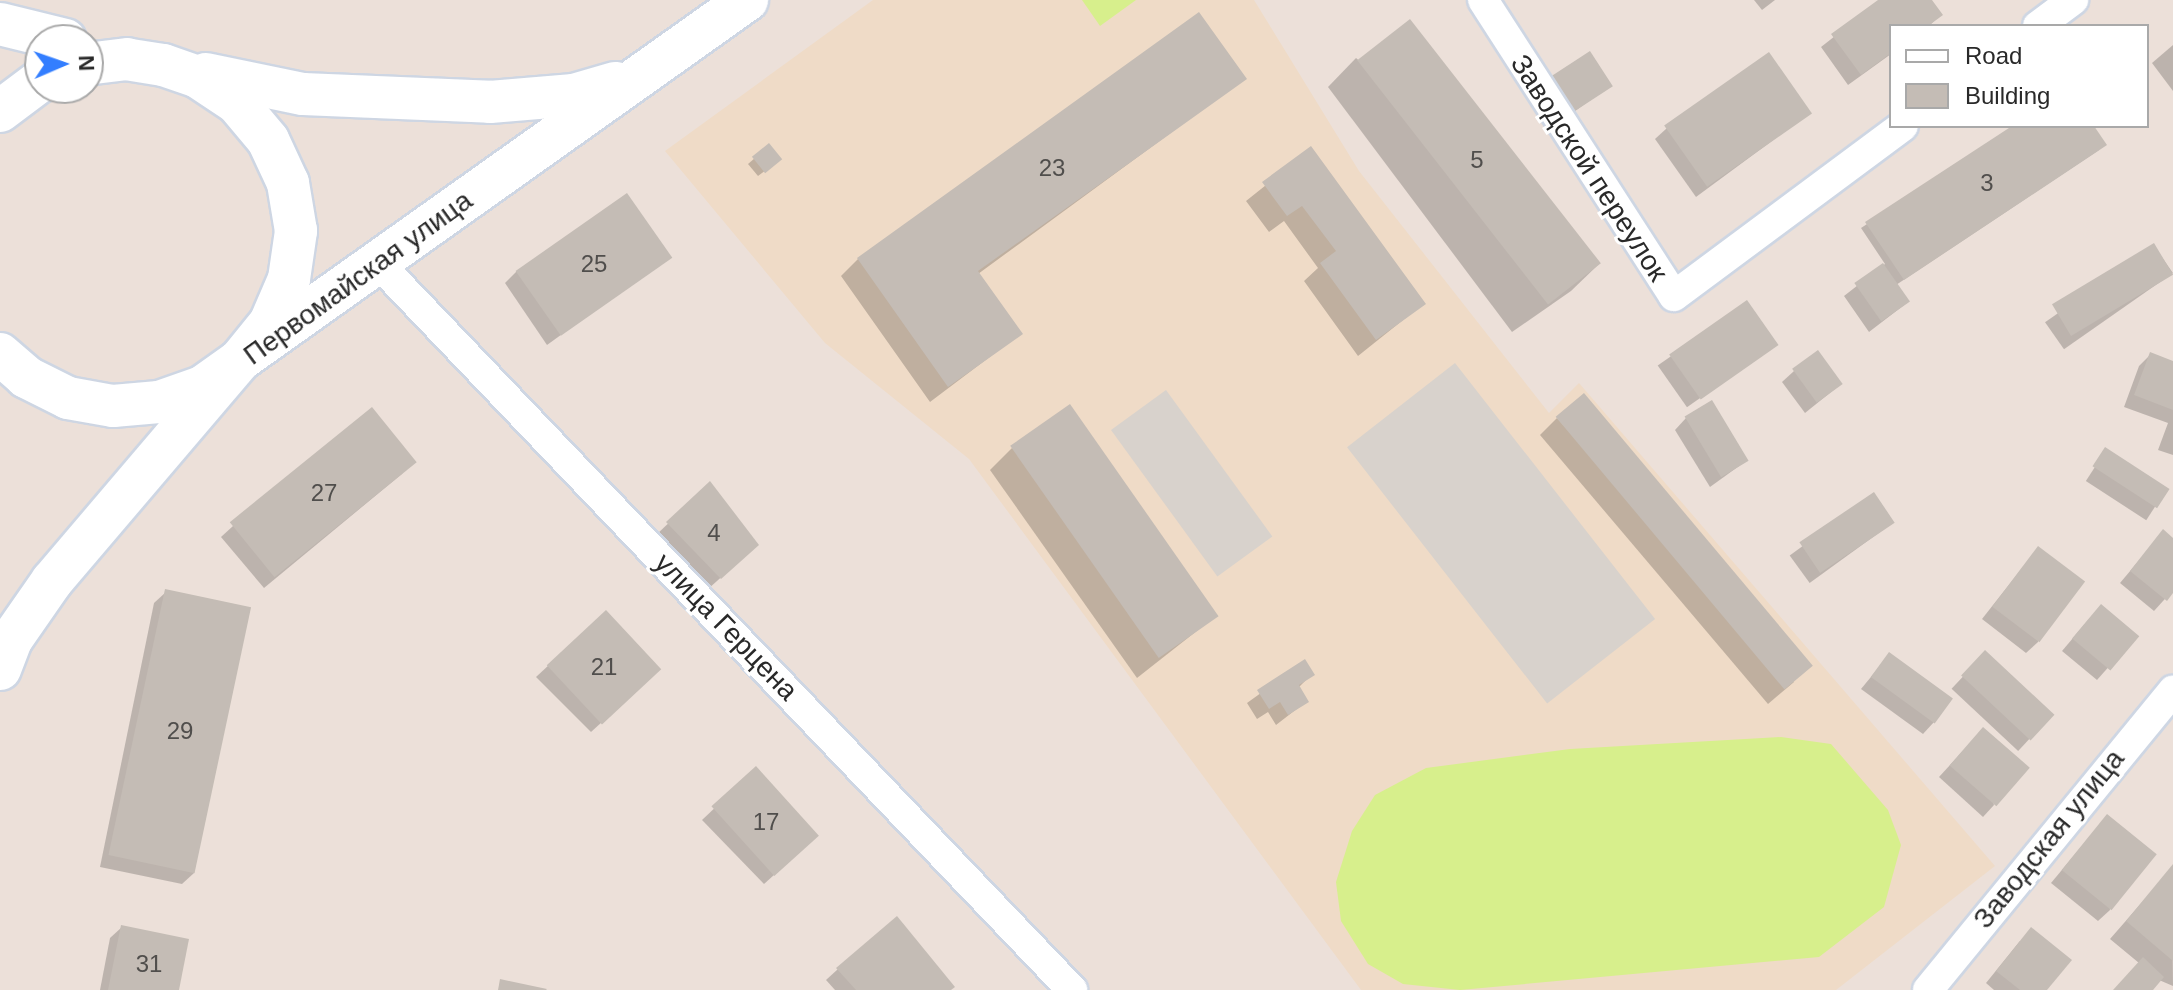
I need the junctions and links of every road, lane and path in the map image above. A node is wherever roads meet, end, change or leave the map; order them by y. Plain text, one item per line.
1 (747, 0) edge
2 (1483, 0) edge
3 (2073, 0) edge
4 (0, 24) edge
5 (2041, 24) edge
6 (24, 30) edge
7 (104, 50) edge
8 (104, 62) edge
9 (163, 65) junction
10 (638, 77) junction
11 (24, 93) edge
12 (0, 111) edge
13 (1900, 128) edge
14 (379, 264) junction
15 (0, 354) edge
16 (240, 360) junction
17 (0, 669) edge
18 (2173, 691) edge
19 (1072, 990) edge
20 (1928, 990) edge

1 - 10 main road, Первомайская улица
2 - 13 street, Заводской переулок
3 - 5 street
4 - 6 main road
7 - 9 main road
8 - 9 main road
9 - 10 main road, Первомайская улица
9 - 16 main road
10 - 14 main road, Первомайская улица
11 - 12 main road
14 - 16 main road, Первомайская улица
14 - 19 street, улица Герцена
15 - 16 main road
16 - 17 main road, Первомайская улица
18 - 20 street, Заводская улица

